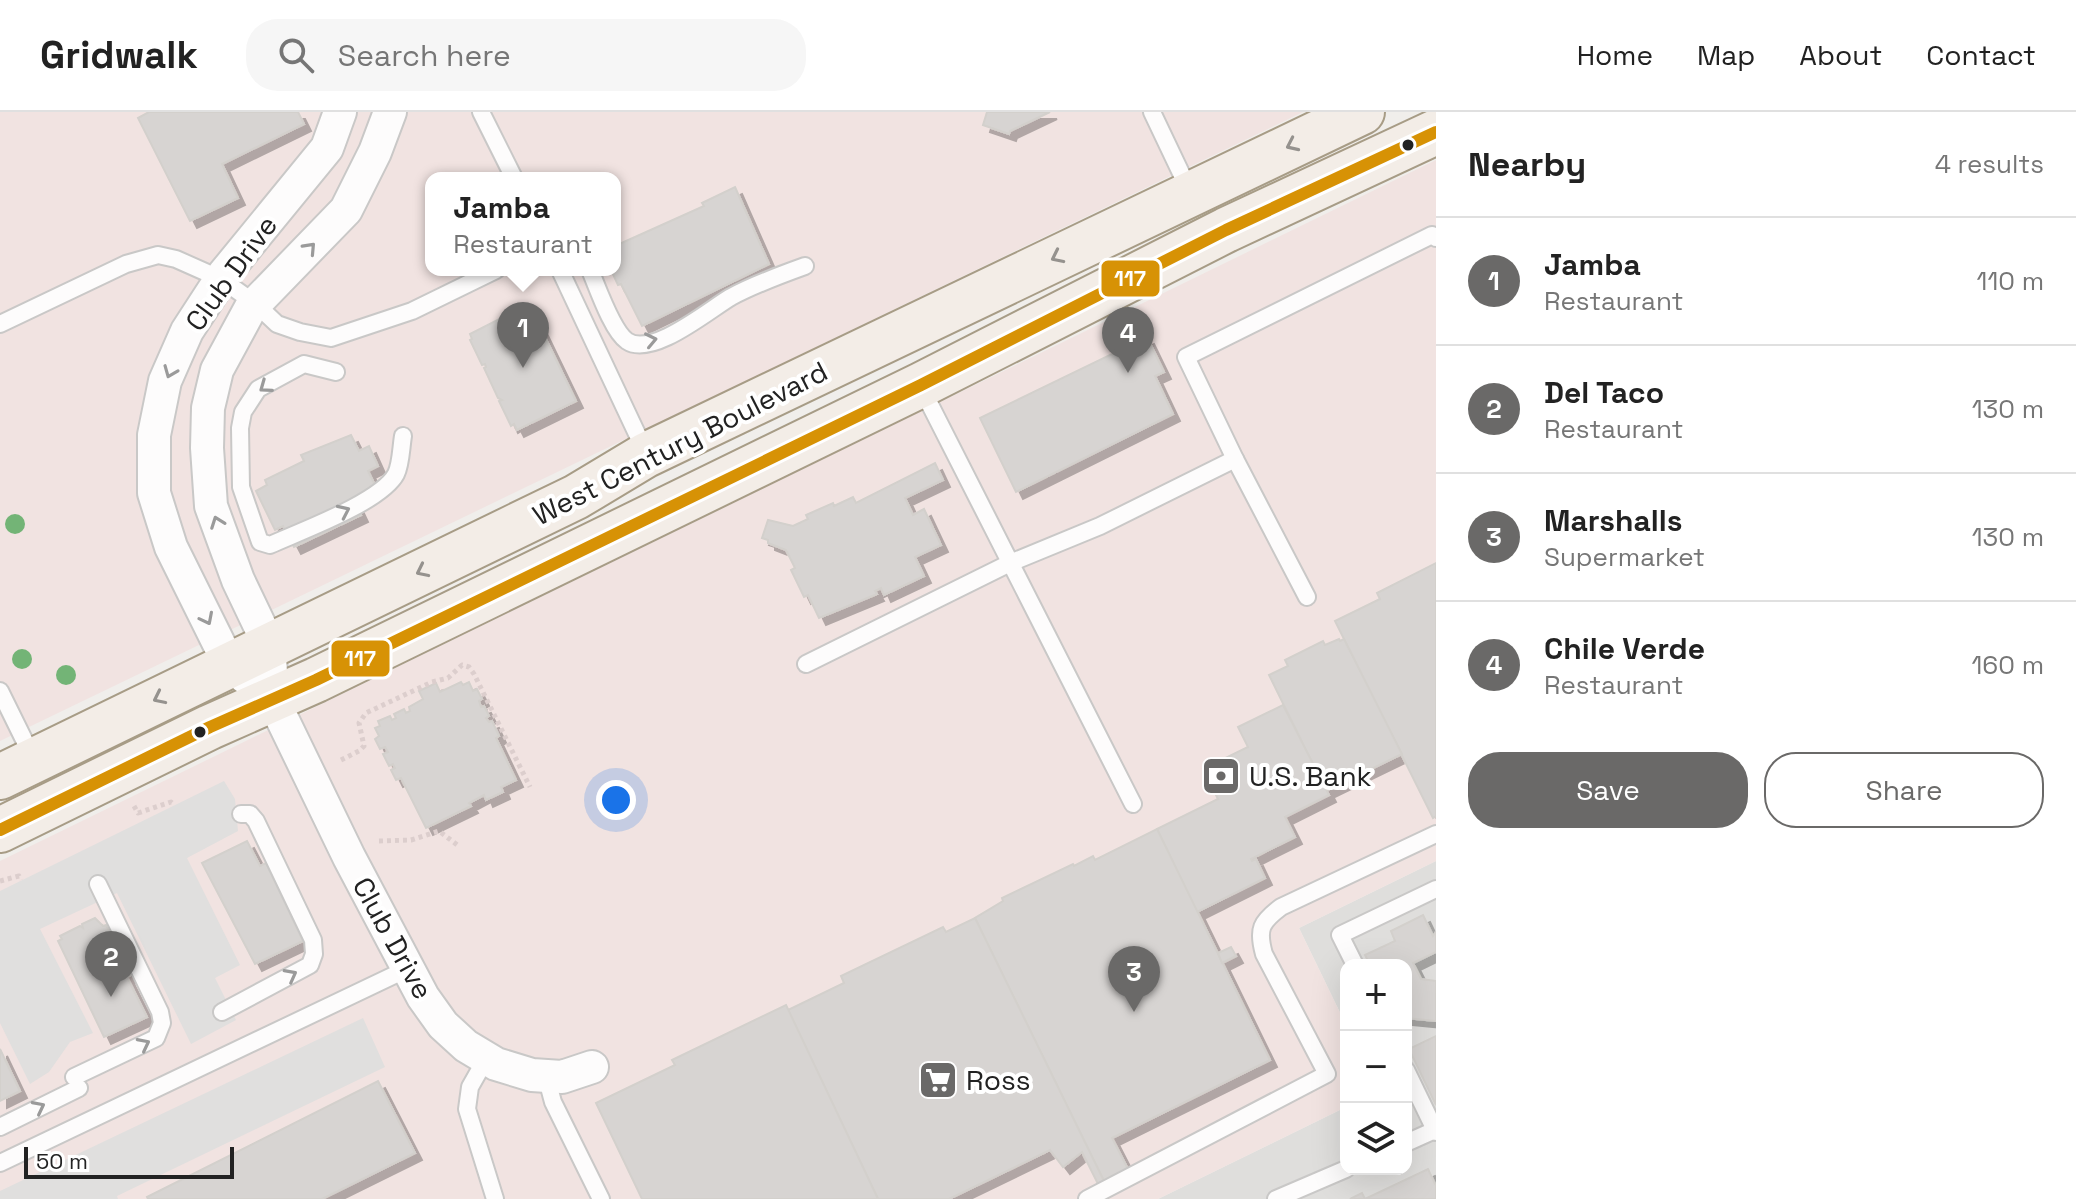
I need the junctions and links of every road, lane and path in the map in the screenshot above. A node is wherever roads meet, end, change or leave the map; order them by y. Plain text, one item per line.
1 (340, 112) edge
2 (390, 112) edge
3 (481, 112) edge
4 (1152, 112) edge
5 (1362, 112) edge
6 (1436, 132) edge
7 (511, 172) edge
8 (1190, 193) junction
9 (1436, 238) edge
10 (805, 266) dead end
11 (484, 276) edge
12 (563, 276) edge
13 (593, 276) edge
14 (221, 279) junction
15 (256, 304) junction
16 (0, 324) edge
17 (336, 372) dead end
18 (921, 385) junction
19 (403, 436) dead end
20 (646, 455) junction
21 (1235, 459) junction
22 (1010, 563) junction
23 (1307, 597) dead end
24 (269, 645) junction
25 (229, 664) junction
26 (806, 664) dead end
27 (0, 691) edge
28 (273, 700) junction
29 (341, 760) dead end
30 (17, 768) edge
31 (530, 787) dead end
32 (1133, 804) dead end
33 (174, 805) dead end
34 (134, 806) dead end
35 (241, 814) dead end
36 (0, 830) edge
37 (1436, 834) edge
38 (379, 841) dead end
39 (460, 847) dead end
40 (21, 880) dead end
41 (0, 881) edge
42 (98, 884) dead end
43 (1436, 889) edge
44 (1352, 959) edge
45 (409, 968) junction
46 (222, 1012) dead end
47 (487, 1057) junction
48 (592, 1067) dead end
49 (546, 1076) junction
50 (1412, 1082) edge
51 (0, 1127) edge
52 (1436, 1131) edge
53 (1412, 1141) edge
54 (0, 1163) edge
55 (1340, 1172) edge
56 (495, 1199) edge
57 (601, 1199) edge
58 (1087, 1199) edge
59 (1276, 1199) edge

1 - 14 street, Club Drive
15 -> 2 street, Club Drive
3 - 7 lane
4 - 8 lane
5 -> 8 main road, West Century Boulevard
6 - 18 main road, West Century Boulevard
8 -> 20 main road, West Century Boulevard
9 - 21 lane
13 -> 10 lane
11 - 15 lane
12 - 20 lane
14 - 15 lane
14 - 16 lane
14 -> 25 street, Club Drive
24 -> 15 street, Club Drive
17 -> 19 lane
18 - 22 lane
18 - 28 main road, West Century Boulevard
20 -> 24 main road, West Century Boulevard
21 - 22 lane
21 - 23 lane
22 - 26 lane
22 - 32 lane
24 - 25 main road, West Century Boulevard
24 - 28 street, Club Drive
25 - 28 street, Club Drive
25 -> 30 main road, West Century Boulevard
27 - 30 lane
28 - 36 main road, West Century Boulevard
28 - 45 street, Club Drive
29 - 31 path
33 - 34 path
46 -> 35 lane
37 - 58 lane
38 - 39 path
40 - 41 path
51 -> 42 lane
43 - 44 lane
45 - 47 street, Club Drive
45 - 54 lane
47 - 49 street, Club Drive
47 - 56 lane
48 - 49 street, Club Drive
49 - 57 lane
50 - 52 lane
52 - 53 lane
55 - 59 lane

